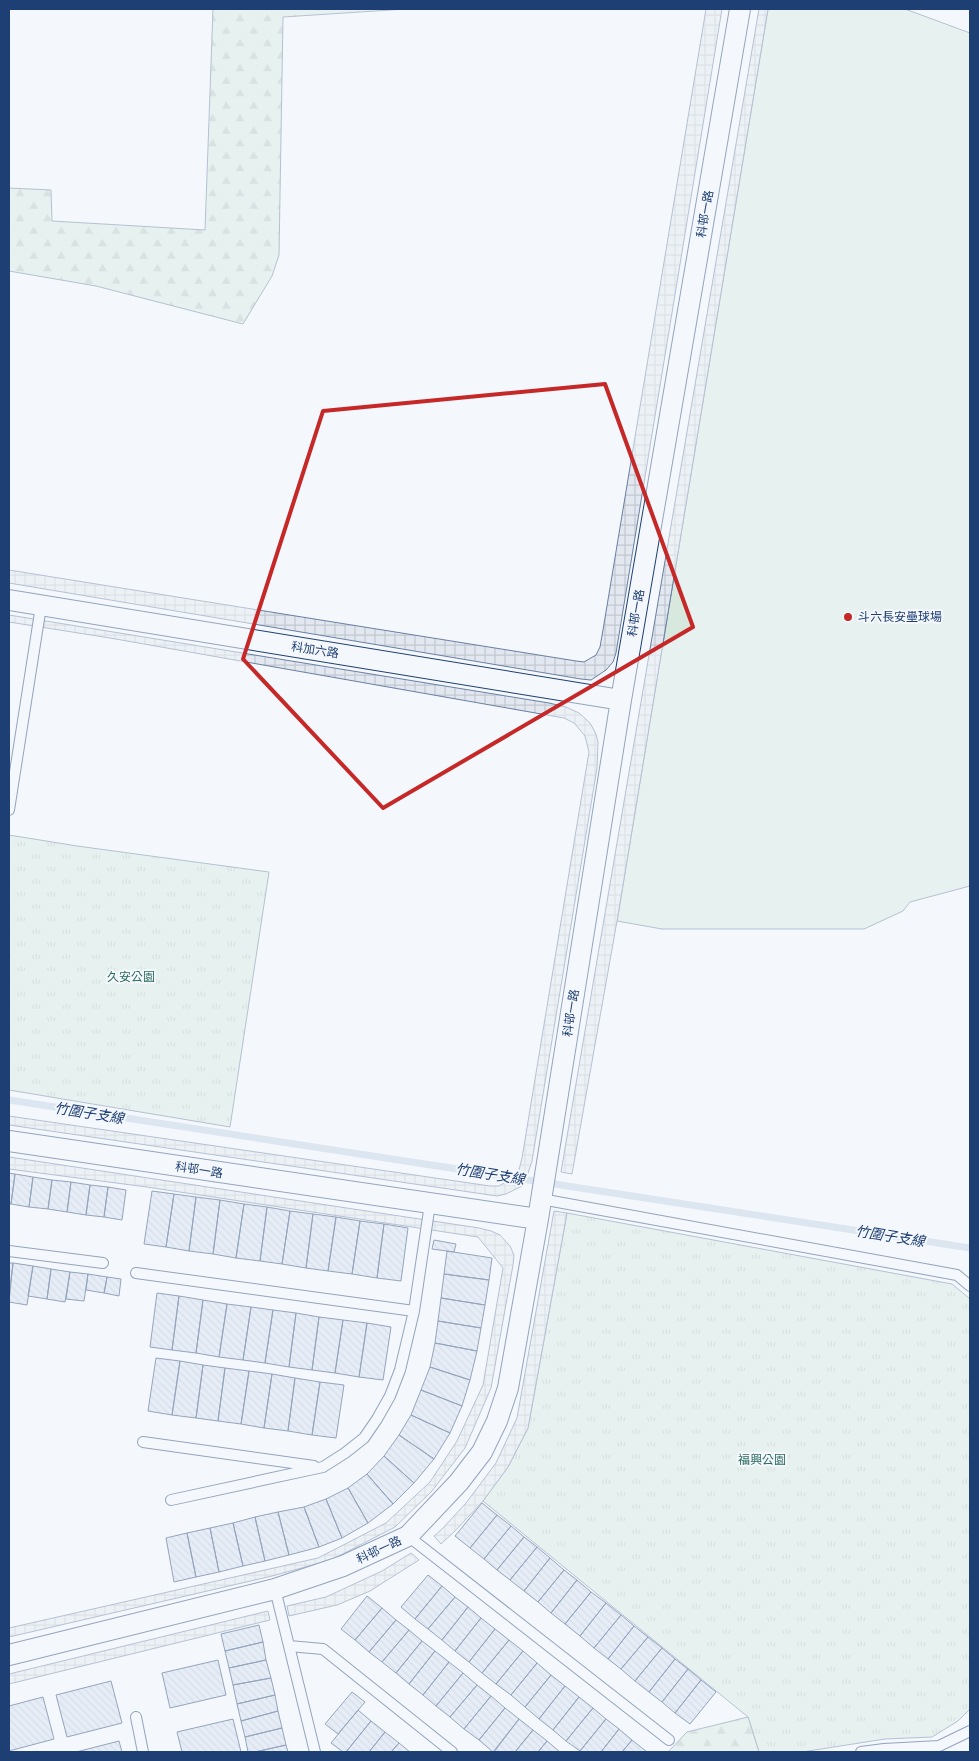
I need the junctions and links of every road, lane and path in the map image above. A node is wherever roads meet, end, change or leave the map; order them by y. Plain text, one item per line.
1 (740, 9) edge
2 (9, 600) edge
3 (41, 606) junction
4 (621, 700) junction
5 (9, 810) edge
6 (9, 1141) edge
7 (430, 1204) junction
8 (540, 1209) junction
9 (9, 1251) edge
10 (103, 1263) dead end
11 (136, 1273) dead end
12 (970, 1286) edge
13 (414, 1311) junction
14 (143, 1442) dead end
15 (323, 1467) junction
16 (171, 1500) dead end
17 (408, 1536) junction
18 (275, 1589) junction
19 (289, 1646) junction
20 (9, 1655) edge
21 (136, 1717) dead end
22 (970, 1731) edge
23 (669, 1740) dead end
24 (143, 1752) edge
25 (315, 1752) edge
26 (452, 1752) edge
27 (861, 1752) edge

1 - 4 street, 科邨一路
2 - 3 street, 科加六路
3 - 4 street, 科加六路
3 - 5 lane
4 - 8 street, 科邨一路
6 - 7 street, 科邨一路
7 - 8 street, 科邨一路
7 - 13 lane
8 - 12 lane
8 - 17 street, 科邨一路
9 - 10 lane
11 - 13 lane
13 - 15 lane
14 - 15 lane
15 - 16 lane
17 - 18 street, 科邨一路
17 - 23 lane
18 - 19 lane
18 - 20 street, 科邨一路
19 - 25 lane
19 - 26 lane
21 - 24 lane
22 - 27 lane

